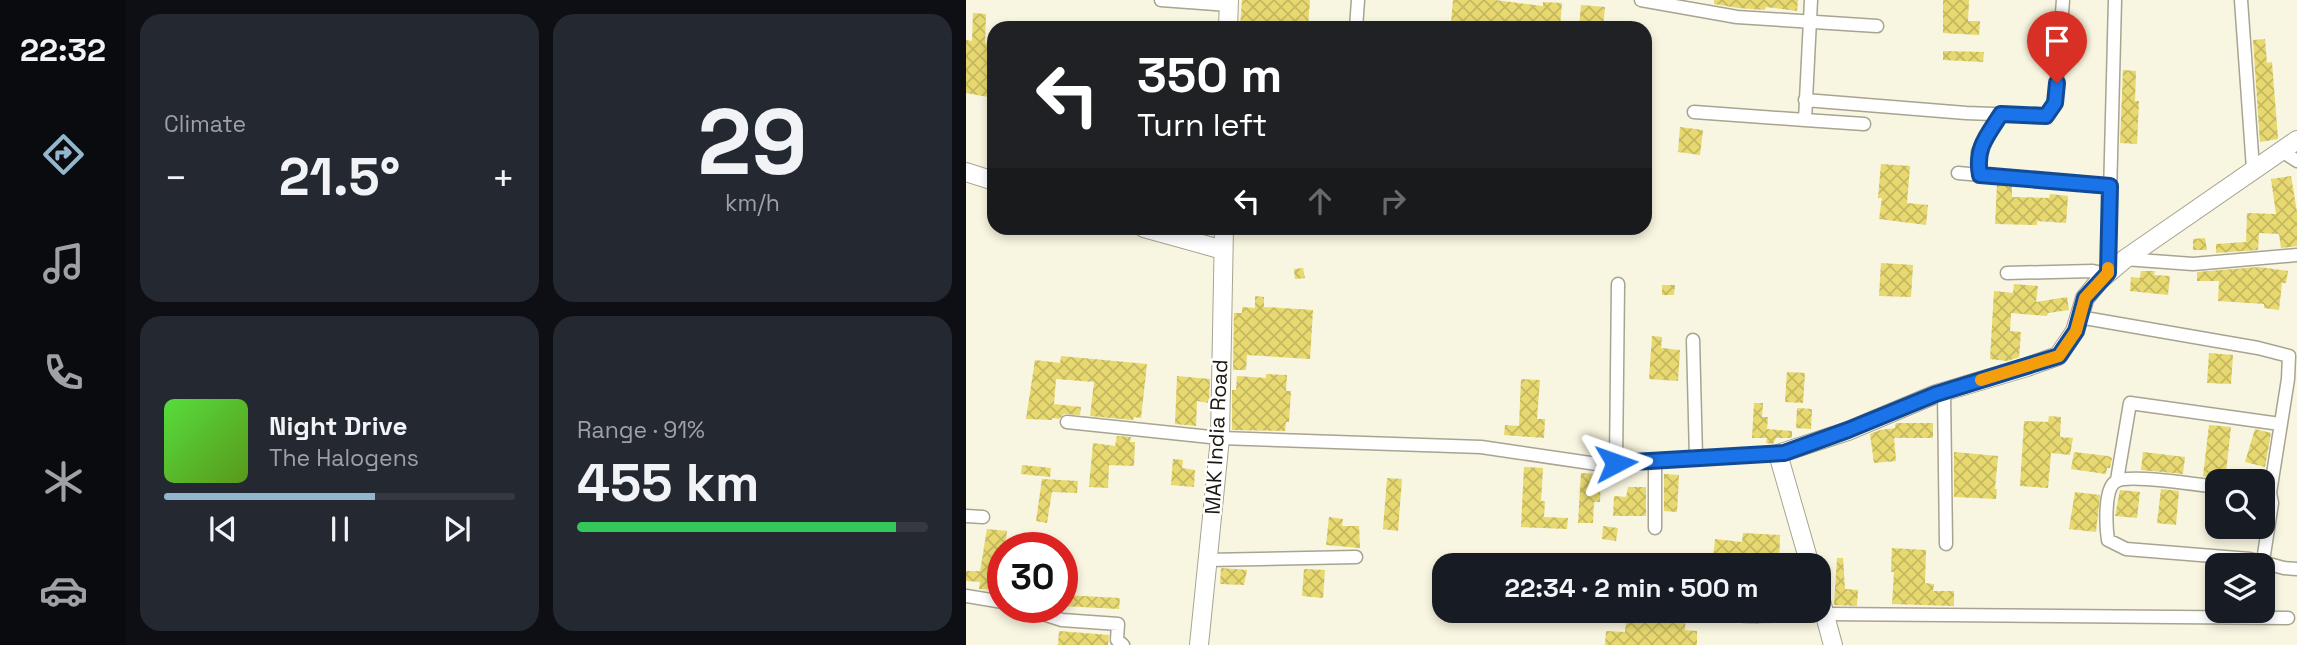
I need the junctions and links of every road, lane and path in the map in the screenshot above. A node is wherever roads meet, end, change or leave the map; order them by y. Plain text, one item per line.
1 (1161, 0) edge
2 (1358, 0) edge
3 (1641, 0) edge
4 (1811, 0) edge
5 (2063, 0) edge
6 (2115, 0) edge
7 (2241, 0) edge
8 (1229, 2) edge
9 (1228, 21) edge
10 (1356, 21) edge
11 (1810, 22) junction
12 (1877, 26) dead end
13 (1805, 100) junction
14 (1695, 112) dead end
15 (2001, 114) junction
16 (1805, 120) junction
17 (1864, 124) dead end
18 (2297, 140) edge
19 (2280, 150) junction
20 (2297, 161) edge
21 (2253, 169) junction
22 (966, 172) edge
23 (1958, 173) dead end
24 (1980, 175) junction
25 (987, 179) edge
26 (2110, 186) junction
27 (1169, 235) edge
28 (1224, 235) edge
29 (1223, 250) junction
30 (2297, 256) edge
31 (2125, 259) junction
32 (2007, 273) dead end
33 (2107, 274) junction
34 (1618, 285) dead end
35 (2079, 317) junction
36 (1693, 340) dead end
37 (1944, 391) junction
38 (1068, 422) dead end
39 (2280, 424) junction
40 (1220, 438) junction
41 (1778, 454) junction
42 (1696, 457) junction
43 (1655, 460) junction
44 (1616, 463) junction
45 (2272, 469) edge
46 (2118, 480) junction
47 (2205, 486) edge
48 (966, 516) edge
49 (983, 517) dead end
50 (1655, 528) dead end
51 (1946, 544) dead end
52 (1807, 553) edge
53 (1356, 557) dead end
54 (2205, 557) edge
55 (1207, 560) junction
56 (2275, 565) edge
57 (2297, 569) edge
58 (966, 596) edge
59 (987, 599) edge
60 (1831, 614) edge
61 (2288, 618) dead end
62 (1078, 621) edge
63 (1828, 623) edge
64 (1123, 645) edge
65 (1199, 645) edge
66 (1833, 645) edge

1 - 8 street
2 - 10 street
3 - 11 street
4 - 11 street
5 - 15 street
6 - 26 street
7 - 21 street
8 - 9 street
11 - 12 street
11 - 13 street
13 - 15 street
13 - 16 street
14 - 16 street
15 - 24 street
16 - 17 street
18 - 19 street
19 - 20 street
19 - 21 street
21 - 31 street
22 - 25 street
23 - 24 street
24 - 26 street
26 - 33 street
27 - 29 street
28 - 29 street, MAK India Road
29 - 40 street, MAK India Road
30 - 31 street
31 - 33 street
32 - 33 street
33 - 35 street
34 - 44 street
35 - 37 street
35 - 39 street
36 - 42 street
37 - 41 street
37 - 51 street
38 - 40 street
39 - 45 street
39 - 46 street
40 - 44 street
40 - 55 street, MAK India Road
41 - 42 street
41 - 52 street
42 - 43 street
43 - 44 street
43 - 50 street
46 - 47 street
46 - 54 street
48 - 49 street
53 - 55 street
55 - 65 street, MAK India Road
56 - 57 street
58 - 59 street
60 - 61 street
62 - 64 street
63 - 66 street

